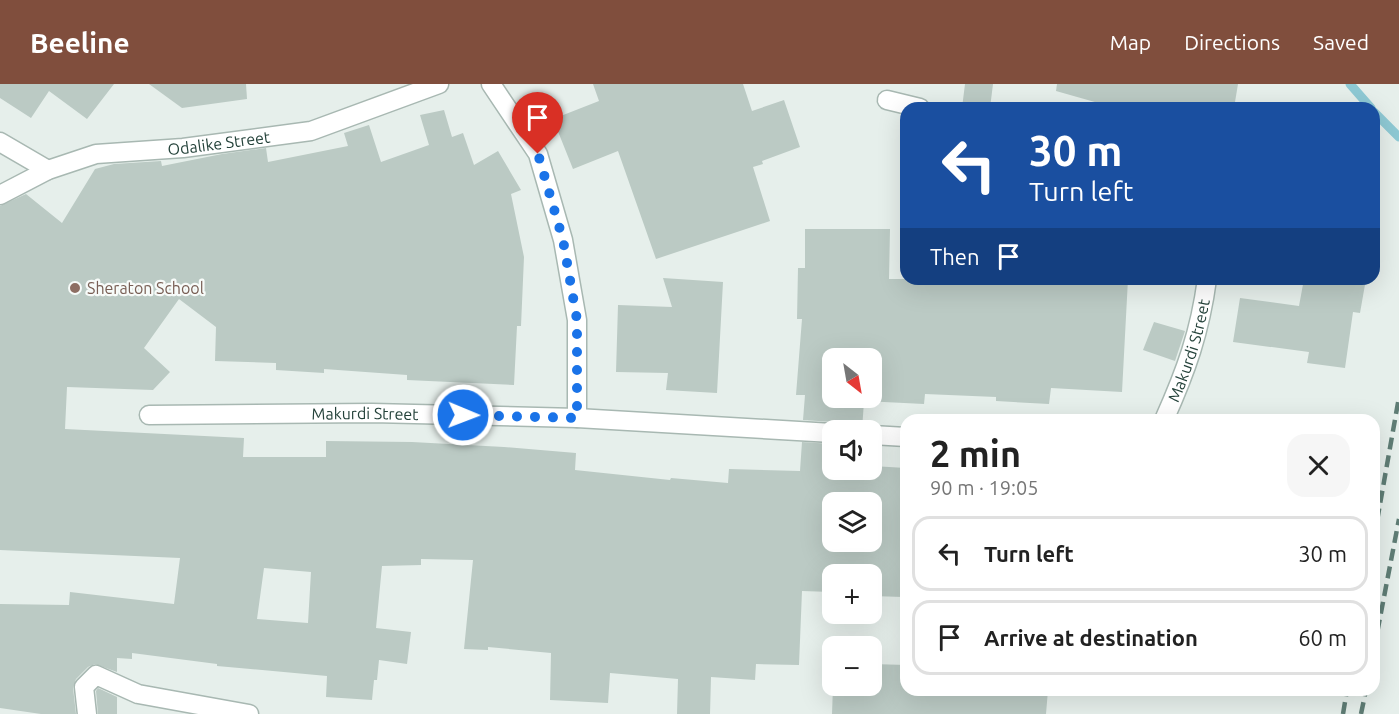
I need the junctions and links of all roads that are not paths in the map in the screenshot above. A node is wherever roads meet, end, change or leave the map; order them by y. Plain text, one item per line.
1 (439, 84) edge
2 (491, 84) edge
3 (887, 100) dead end
4 (900, 103) edge
5 (0, 142) edge
6 (48, 170) junction
7 (0, 195) edge
8 (1206, 285) edge
9 (1167, 414) edge
10 (149, 415) dead end
11 (577, 418) junction
12 (822, 432) edge
13 (882, 436) edge
14 (900, 437) edge
15 (87, 714) edge
16 (249, 714) edge

1 - 6 street, Odalike Street
2 - 11 street
3 - 4 street
5 - 6 street
6 - 7 street, Odalike Street
8 - 9 street, Makurdi Street
10 - 11 street, Makurdi Street
11 - 12 street, Makurdi Street
13 - 14 street
15 - 16 street

